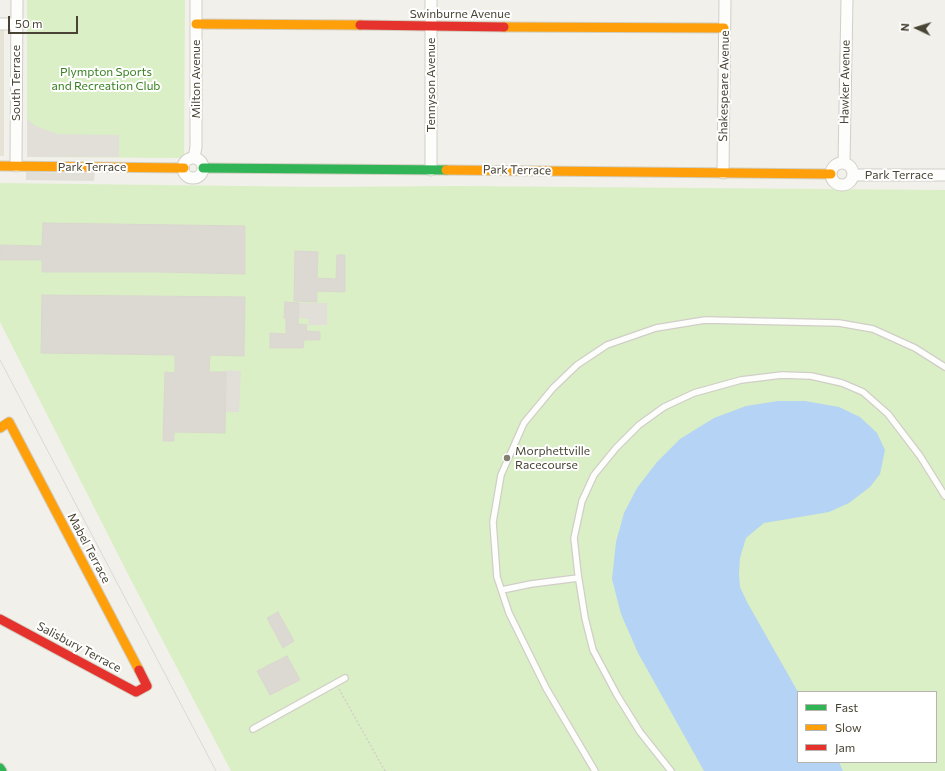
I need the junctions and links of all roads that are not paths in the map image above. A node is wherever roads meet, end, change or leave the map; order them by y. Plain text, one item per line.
1 (17, 0) edge
2 (196, 0) edge
3 (431, 0) edge
4 (724, 0) edge
5 (847, 0) edge
6 (0, 24) edge
7 (17, 24) junction
8 (196, 24) junction
9 (430, 26) junction
10 (724, 28) junction
11 (194, 158) junction
12 (844, 163) junction
13 (0, 166) edge
14 (16, 166) junction
15 (184, 168) junction
16 (203, 168) junction
17 (431, 170) junction
18 (722, 172) junction
19 (832, 174) junction
20 (853, 175) junction
21 (945, 175) edge
22 (945, 367) edge
23 (0, 428) edge
24 (945, 496) edge
25 (578, 578) junction
26 (502, 590) junction
27 (0, 619) edge
28 (345, 678) dead end
29 (147, 686) joint
30 (253, 729) dead end
31 (0, 768) edge
32 (2, 771) edge
33 (595, 771) edge
34 (671, 771) edge

1 - 7 street, South Terrace
2 - 8 street, Milton Avenue
3 - 9 street, Tennyson Avenue
4 - 10 street, Shakespeare Avenue
5 - 12 street, Hawker Avenue
6 - 7 street
7 - 14 street, South Terrace
8 - 9 main road, Swinburne Avenue
8 - 11 street, Milton Avenue
9 - 10 main road, Swinburne Avenue
9 - 17 street, Tennyson Avenue
10 - 18 street, Shakespeare Avenue
11 - 15 street
11 - 16 street
12 - 19 street
12 - 20 street
13 - 14 main road, Park Terrace
14 - 15 main road, Park Terrace
15 - 16 street
16 - 17 main road, Park Terrace
17 - 18 main road, Park Terrace
18 - 19 main road, Park Terrace
19 - 20 street
20 - 21 street, Park Terrace
22 - 26 lane
23 - 29 main road, Mabel Terrace
24 - 25 lane
25 - 26 lane
25 - 34 lane
26 - 33 lane
27 - 29 main road, Salisbury Terrace
28 - 30 lane
31 - 32 main road

